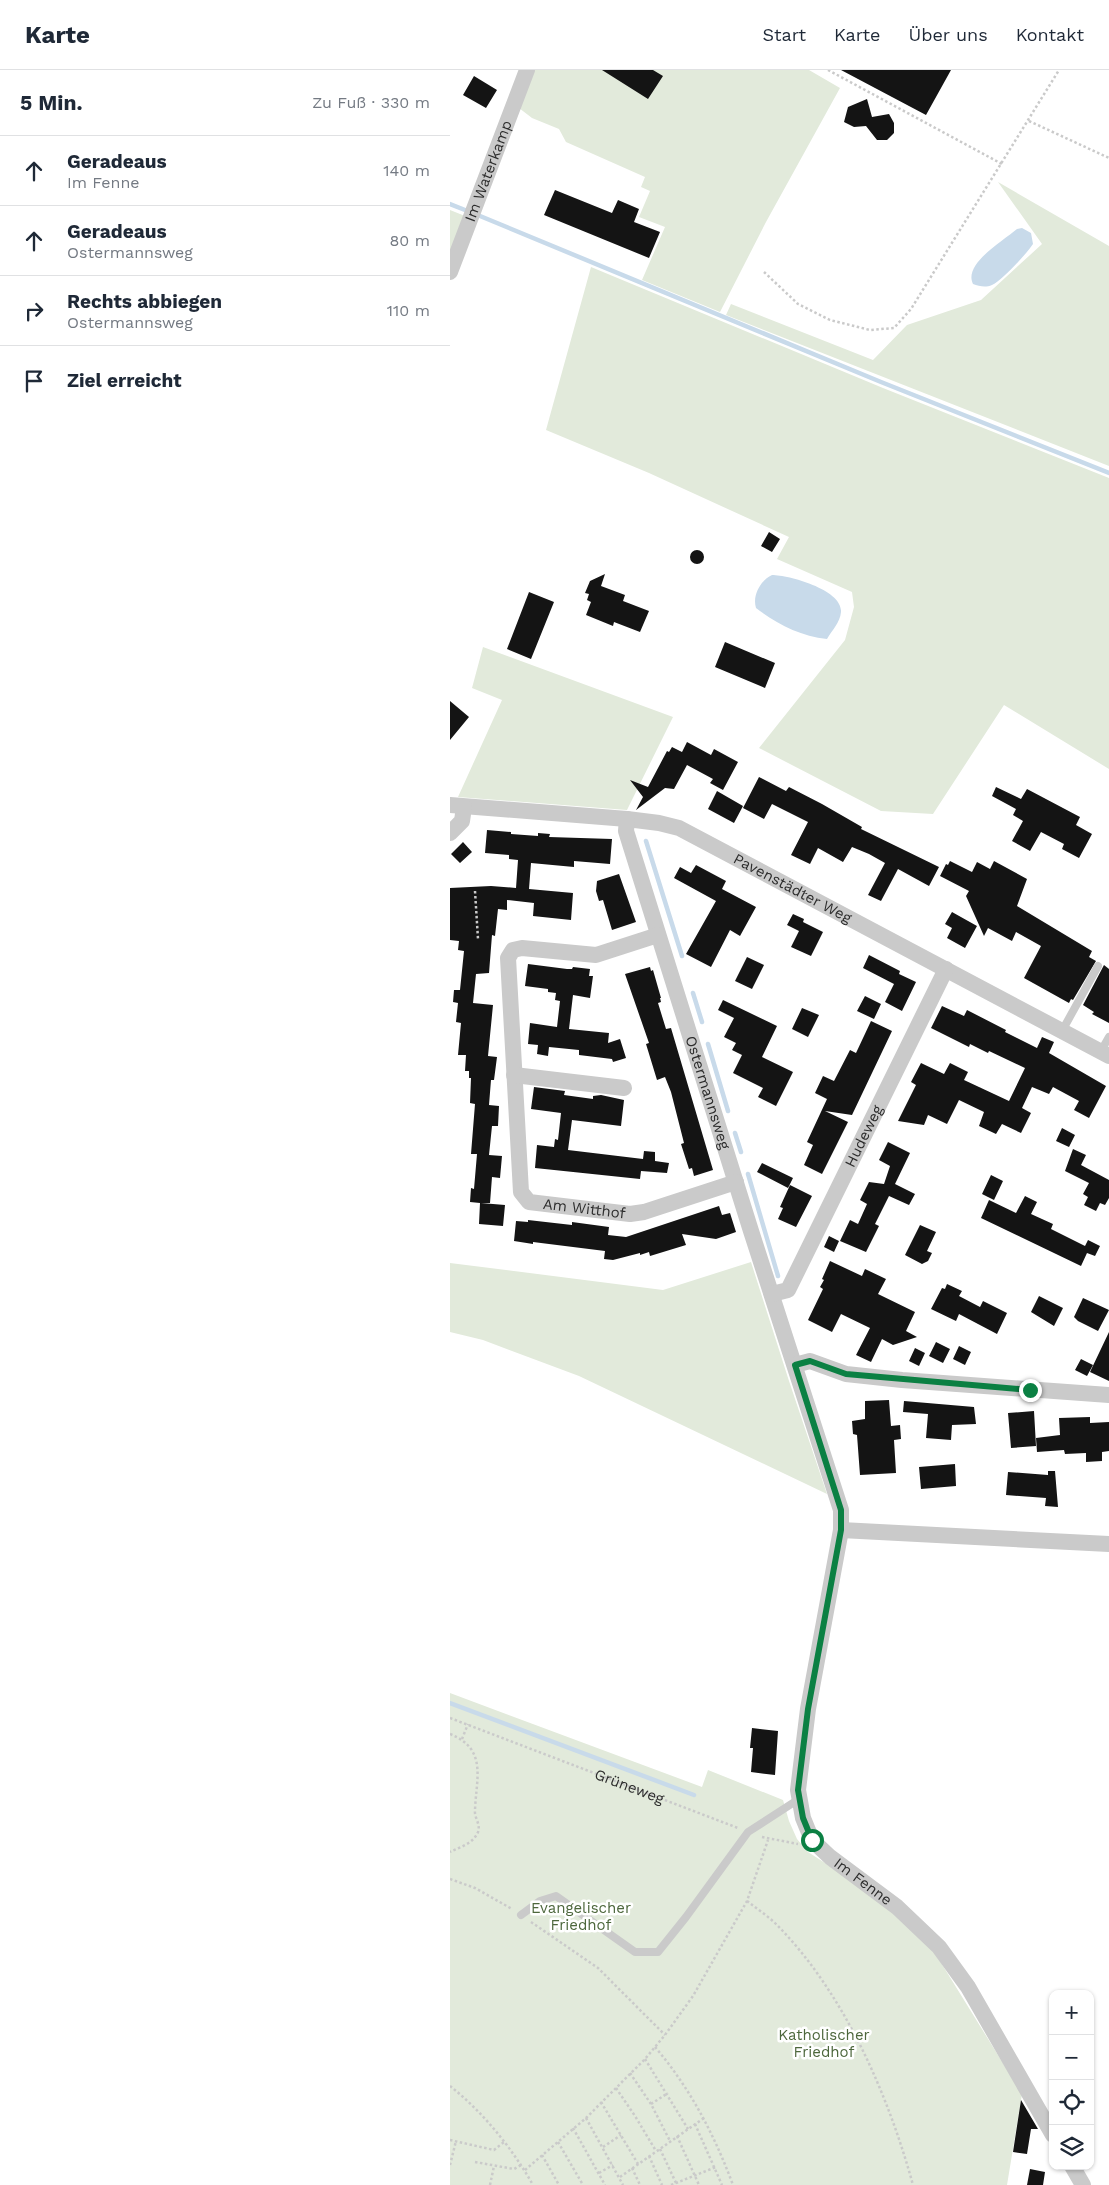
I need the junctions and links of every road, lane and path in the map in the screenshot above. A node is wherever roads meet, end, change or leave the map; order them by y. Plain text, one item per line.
1 (527, 70) edge
2 (828, 70) edge
3 (1059, 70) edge
4 (1029, 120) junction
5 (1109, 158) edge
6 (1002, 164) junction
7 (450, 272) edge
8 (764, 272) dead end
9 (457, 806) edge
10 (627, 819) junction
11 (450, 833) edge
12 (475, 891) dead end
13 (658, 935) junction
14 (478, 939) dead end
15 (1098, 966) dead end
16 (946, 968) junction
17 (1062, 1031) junction
18 (1106, 1048) edge
19 (514, 1075) junction
20 (624, 1088) dead end
21 (736, 1182) junction
22 (772, 1294) junction
23 (795, 1365) junction
24 (1109, 1395) edge
25 (841, 1530) junction
26 (1109, 1544) edge
27 (450, 1718) edge
28 (468, 1724) junction
29 (450, 1734) edge
30 (462, 1739) junction
31 (799, 1798) junction
32 (748, 1832) junction
33 (768, 1840) junction
34 (812, 1840) junction
35 (450, 1852) edge
36 (450, 1879) edge
37 (747, 1901) junction
38 (521, 1915) junction
39 (665, 2035) junction
40 (655, 2047) junction
41 (645, 2059) junction
42 (630, 2073) junction
43 (450, 2086) edge
44 (616, 2088) junction
45 (668, 2093) junction
46 (602, 2102) junction
47 (651, 2104) junction
48 (586, 2118) junction
49 (704, 2118) junction
50 (695, 2124) junction
51 (574, 2128) junction
52 (1049, 2128) edge
53 (688, 2129) junction
54 (622, 2135) junction
55 (677, 2136) junction
56 (450, 2140) edge
57 (456, 2141) junction
58 (671, 2141) junction
59 (504, 2142) junction
60 (558, 2142) junction
61 (603, 2147) junction
62 (660, 2149) junction
63 (656, 2151) junction
64 (542, 2155) junction
65 (649, 2156) junction
66 (475, 2162) dead end
67 (638, 2164) junction
68 (450, 2165) edge
69 (521, 2165) junction
70 (613, 2165) junction
71 (494, 2166) junction
72 (716, 2167) junction
73 (632, 2168) junction
74 (525, 2170) junction
75 (1074, 2170) edge
76 (599, 2173) junction
77 (696, 2175) junction
78 (620, 2177) junction
79 (677, 2184) edge
80 (490, 2185) edge
81 (533, 2185) edge
82 (559, 2185) edge
83 (583, 2185) edge
84 (605, 2185) edge
85 (623, 2185) edge
86 (640, 2185) edge
87 (662, 2185) edge
88 (671, 2185) edge
89 (699, 2185) edge
90 (722, 2185) edge
91 (733, 2185) edge
92 (913, 2185) edge
93 (1083, 2185) edge

1 - 7 street, Im Waterkamp
2 - 6 path
3 - 4 path
4 - 5 path
4 - 6 path
6 - 8 path
9 - 10 street, Pavenstädter Weg
9 - 11 street
10 - 13 street, Ostermannsweg
10 - 16 street, Pavenstädter Weg
12 - 14 path
13 - 19 street, Am Witthof
13 - 21 street, Ostermannsweg
15 - 17 lane
16 - 17 street, Pavenstädter Weg
16 - 22 street, Hudeweg
17 - 18 street, Pavenstädter Weg
19 - 20 street
19 - 21 street, Am Witthof
21 - 22 street, Ostermannsweg
22 - 23 street, Ostermannsweg
23 - 24 street
23 - 25 street, Ostermannsweg
25 - 26 street
25 - 31 street, Im Fenne
27 - 28 path, Grüneweg
28 - 30 path
28 - 32 path, Grüneweg
29 - 30 path
30 - 35 path
31 - 32 lane
31 - 34 street, Im Fenne
32 - 33 path, Grüneweg
32 - 38 lane
33 - 34 path, Grüneweg
33 - 37 path
34 - 52 street, Im Fenne
36 - 38 path
37 - 39 path
37 - 92 path
38 - 39 path
39 - 40 path
40 - 41 path
40 - 49 path
41 - 42 path
41 - 45 path
42 - 44 path
42 - 47 path
43 - 59 path
44 - 46 path
44 - 63 path
45 - 47 path
45 - 53 path
46 - 48 path
46 - 54 path
47 - 58 path
48 - 51 path
48 - 61 path
49 - 50 path
49 - 91 path
50 - 53 path
50 - 72 path
51 - 60 path
51 - 76 path
53 - 55 path
54 - 61 path
54 - 67 path
55 - 58 path
55 - 77 path
56 - 57 path
57 - 59 path
57 - 68 path
58 - 62 path
59 - 69 path
60 - 64 path
60 - 83 path
61 - 70 path
62 - 63 path
62 - 79 path
63 - 65 path
64 - 74 path
64 - 82 path
65 - 67 path
65 - 87 path
66 - 71 path
67 - 73 path
69 - 71 path
69 - 74 path
70 - 76 path
70 - 78 path
71 - 80 path
72 - 77 path
72 - 90 path
73 - 78 path
73 - 86 path
74 - 81 path
75 - 93 street
76 - 84 path
77 - 79 path
77 - 89 path
78 - 85 path
79 - 88 path

